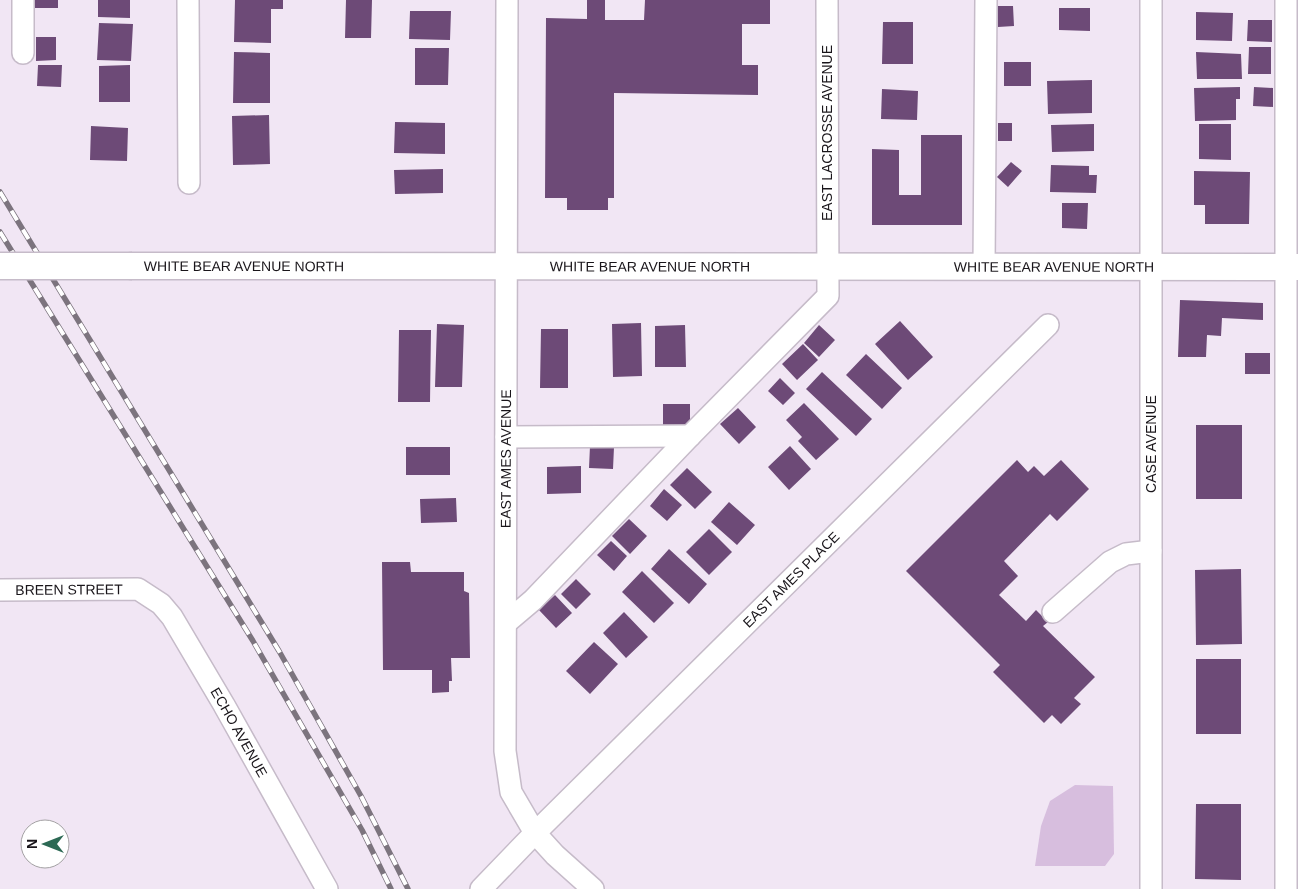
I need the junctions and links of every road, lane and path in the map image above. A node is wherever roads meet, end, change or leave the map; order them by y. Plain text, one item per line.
1 (23, 0) edge
2 (188, 0) edge
3 (507, 0) edge
4 (828, 0) edge
5 (986, 0) edge
6 (1151, 0) edge
7 (1286, 0) edge
8 (23, 53) dead end
9 (189, 183) dead end
10 (0, 266) edge
11 (828, 266) junction
12 (984, 266) junction
13 (1150, 267) junction
14 (1292, 267) edge
15 (507, 268) junction
16 (1048, 325) dead end
17 (690, 436) junction
18 (506, 437) junction
19 (1152, 551) junction
20 (138, 589) joint
21 (0, 590) edge
22 (1053, 612) dead end
23 (507, 622) junction
24 (535, 833) junction
25 (327, 889) edge
26 (481, 889) edge
27 (593, 889) edge
28 (1151, 889) edge
29 (1286, 889) edge

1 - 8 street
2 - 9 street
3 - 15 street, EAST AMES AVENUE
4 - 11 street, EAST LACROSSE AVENUE
5 - 12 street
6 - 13 street, CASE AVENUE
7 - 14 street
10 - 15 main road, WHITE BEAR AVENUE NORTH, bridge
11 - 12 main road, WHITE BEAR AVENUE NORTH
11 - 15 main road, WHITE BEAR AVENUE NORTH
11 - 17 street, EAST LACROSSE AVENUE
12 - 13 main road, WHITE BEAR AVENUE NORTH
13 - 14 main road, WHITE BEAR AVENUE NORTH
13 - 19 street, CASE AVENUE
14 - 29 street
15 - 18 street, EAST AMES AVENUE
16 - 24 street, EAST AMES PLACE
17 - 18 street
17 - 23 street, EAST LACROSSE AVENUE
18 - 23 street, EAST AMES AVENUE
19 - 22 street
19 - 28 street, CASE AVENUE
20 - 21 street, BREEN STREET
20 - 25 street, ECHO AVENUE
23 - 24 street, EAST AMES AVENUE
24 - 26 street
24 - 27 street, EAST AMES AVENUE

